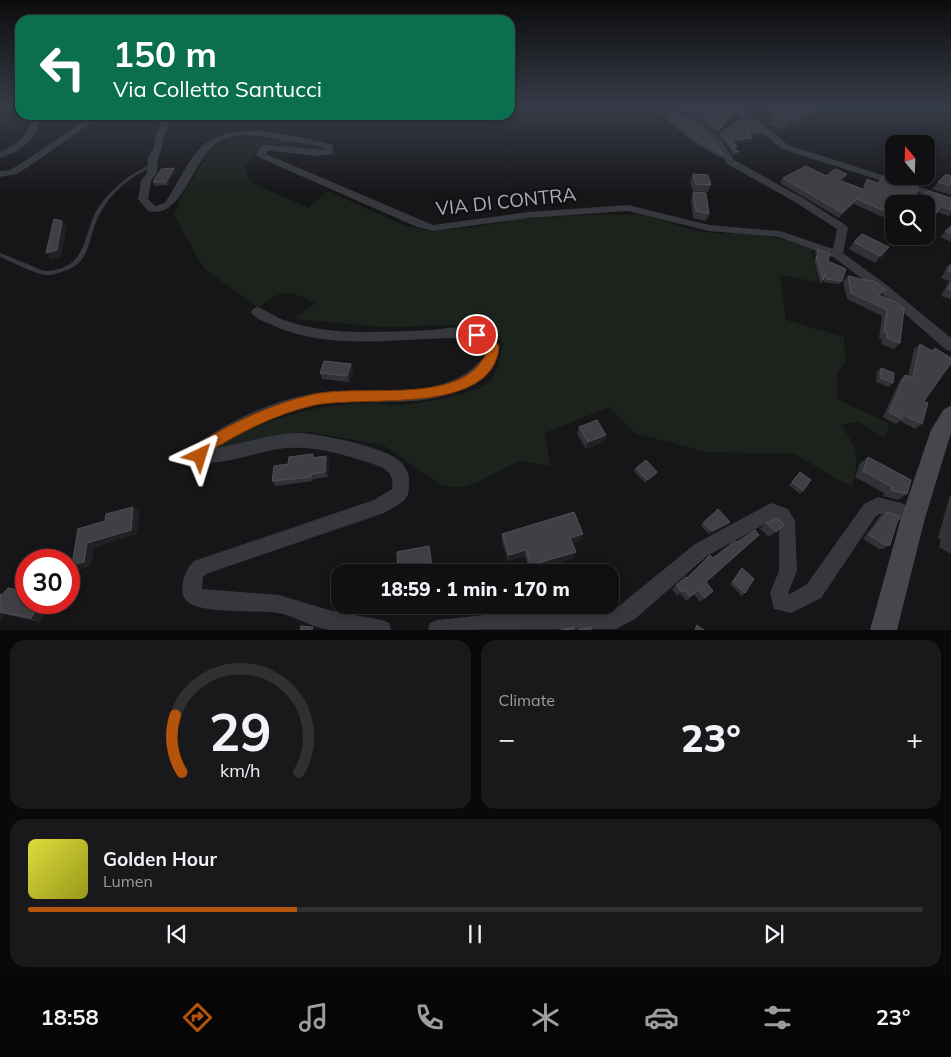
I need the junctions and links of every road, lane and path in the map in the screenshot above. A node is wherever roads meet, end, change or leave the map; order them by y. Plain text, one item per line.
1 (30, 135) edge
2 (68, 135) edge
3 (160, 135) edge
4 (233, 135) edge
5 (273, 135) edge
6 (711, 135) edge
7 (769, 135) edge
8 (0, 155) edge
9 (152, 166) junction
10 (0, 174) edge
11 (951, 200) edge
12 (837, 254) junction
13 (0, 255) edge
14 (257, 312) dead end
15 (951, 346) edge
16 (951, 415) edge
17 (913, 518) junction
18 (382, 630) edge
19 (437, 630) edge
20 (883, 630) edge

1 - 8 street
2 - 10 street
3 - 9 street, VIA DI CONTRA
4 - 9 street, VIA DI CONTRA
5 - 12 street, VIA DI CONTRA
6 - 12 street
7 - 11 street
9 - 13 lane
12 - 15 street, VIA DI CONTRA
14 - 18 street
16 - 17 street
17 - 19 street
17 - 20 street

